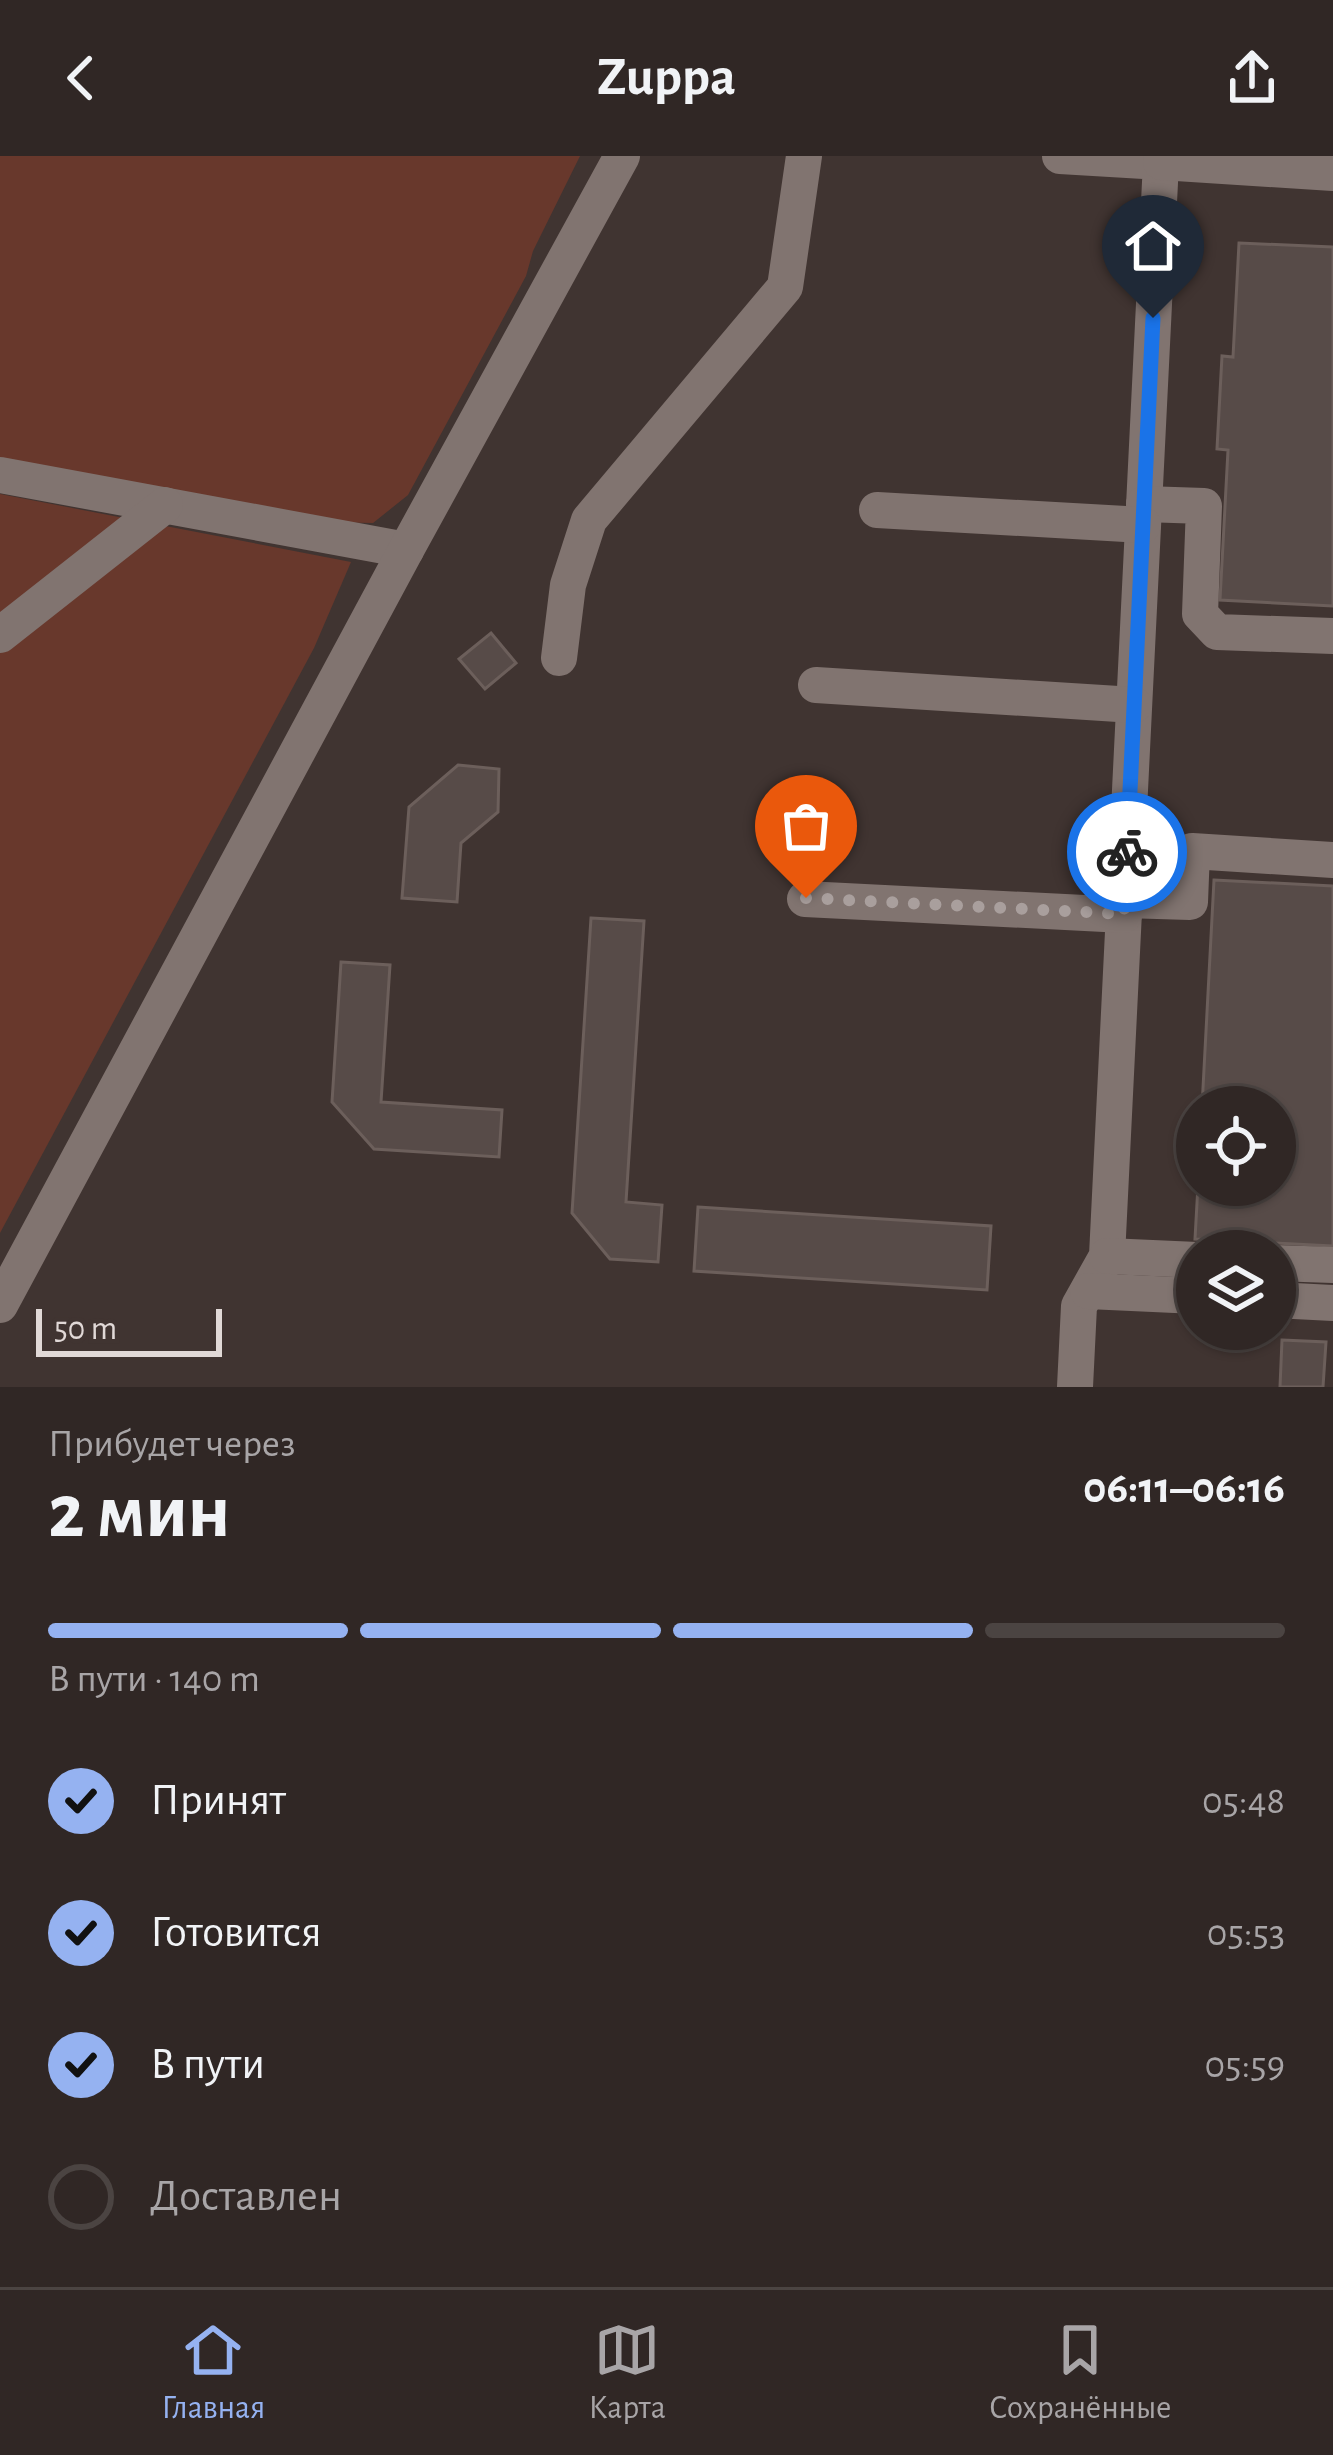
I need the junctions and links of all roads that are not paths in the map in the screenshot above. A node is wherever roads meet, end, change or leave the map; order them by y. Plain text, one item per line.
1 (622, 156) edge
2 (804, 156) edge
3 (1060, 156) edge
4 (1161, 162) junction
5 (1333, 173) edge
6 (0, 475) edge
7 (165, 505) junction
8 (877, 511) dead end
9 (1143, 515) junction
10 (406, 550) junction
11 (0, 635) edge
12 (1333, 636) edge
13 (559, 658) dead end
14 (816, 685) dead end
15 (1134, 705) junction
16 (1333, 860) edge
17 (806, 898) dead end
18 (1125, 907) junction
19 (1107, 1256) junction
20 (1176, 1258) edge
21 (1296, 1264) edge
22 (1333, 1265) edge
23 (1088, 1291) junction
24 (1176, 1295) edge
25 (1296, 1301) edge
26 (1333, 1303) edge
27 (0, 1305) edge
28 (1075, 1387) edge

1 - 10 street
2 - 13 street
3 - 4 street
4 - 5 street
4 - 9 street
6 - 7 street
7 - 10 street
7 - 11 street
8 - 9 street
9 - 12 street
9 - 15 street
10 - 27 street
14 - 15 street
15 - 18 street
16 - 18 street
17 - 18 street
18 - 19 street
19 - 20 street
19 - 23 street
21 - 22 street
23 - 24 street
23 - 28 street
25 - 26 street

